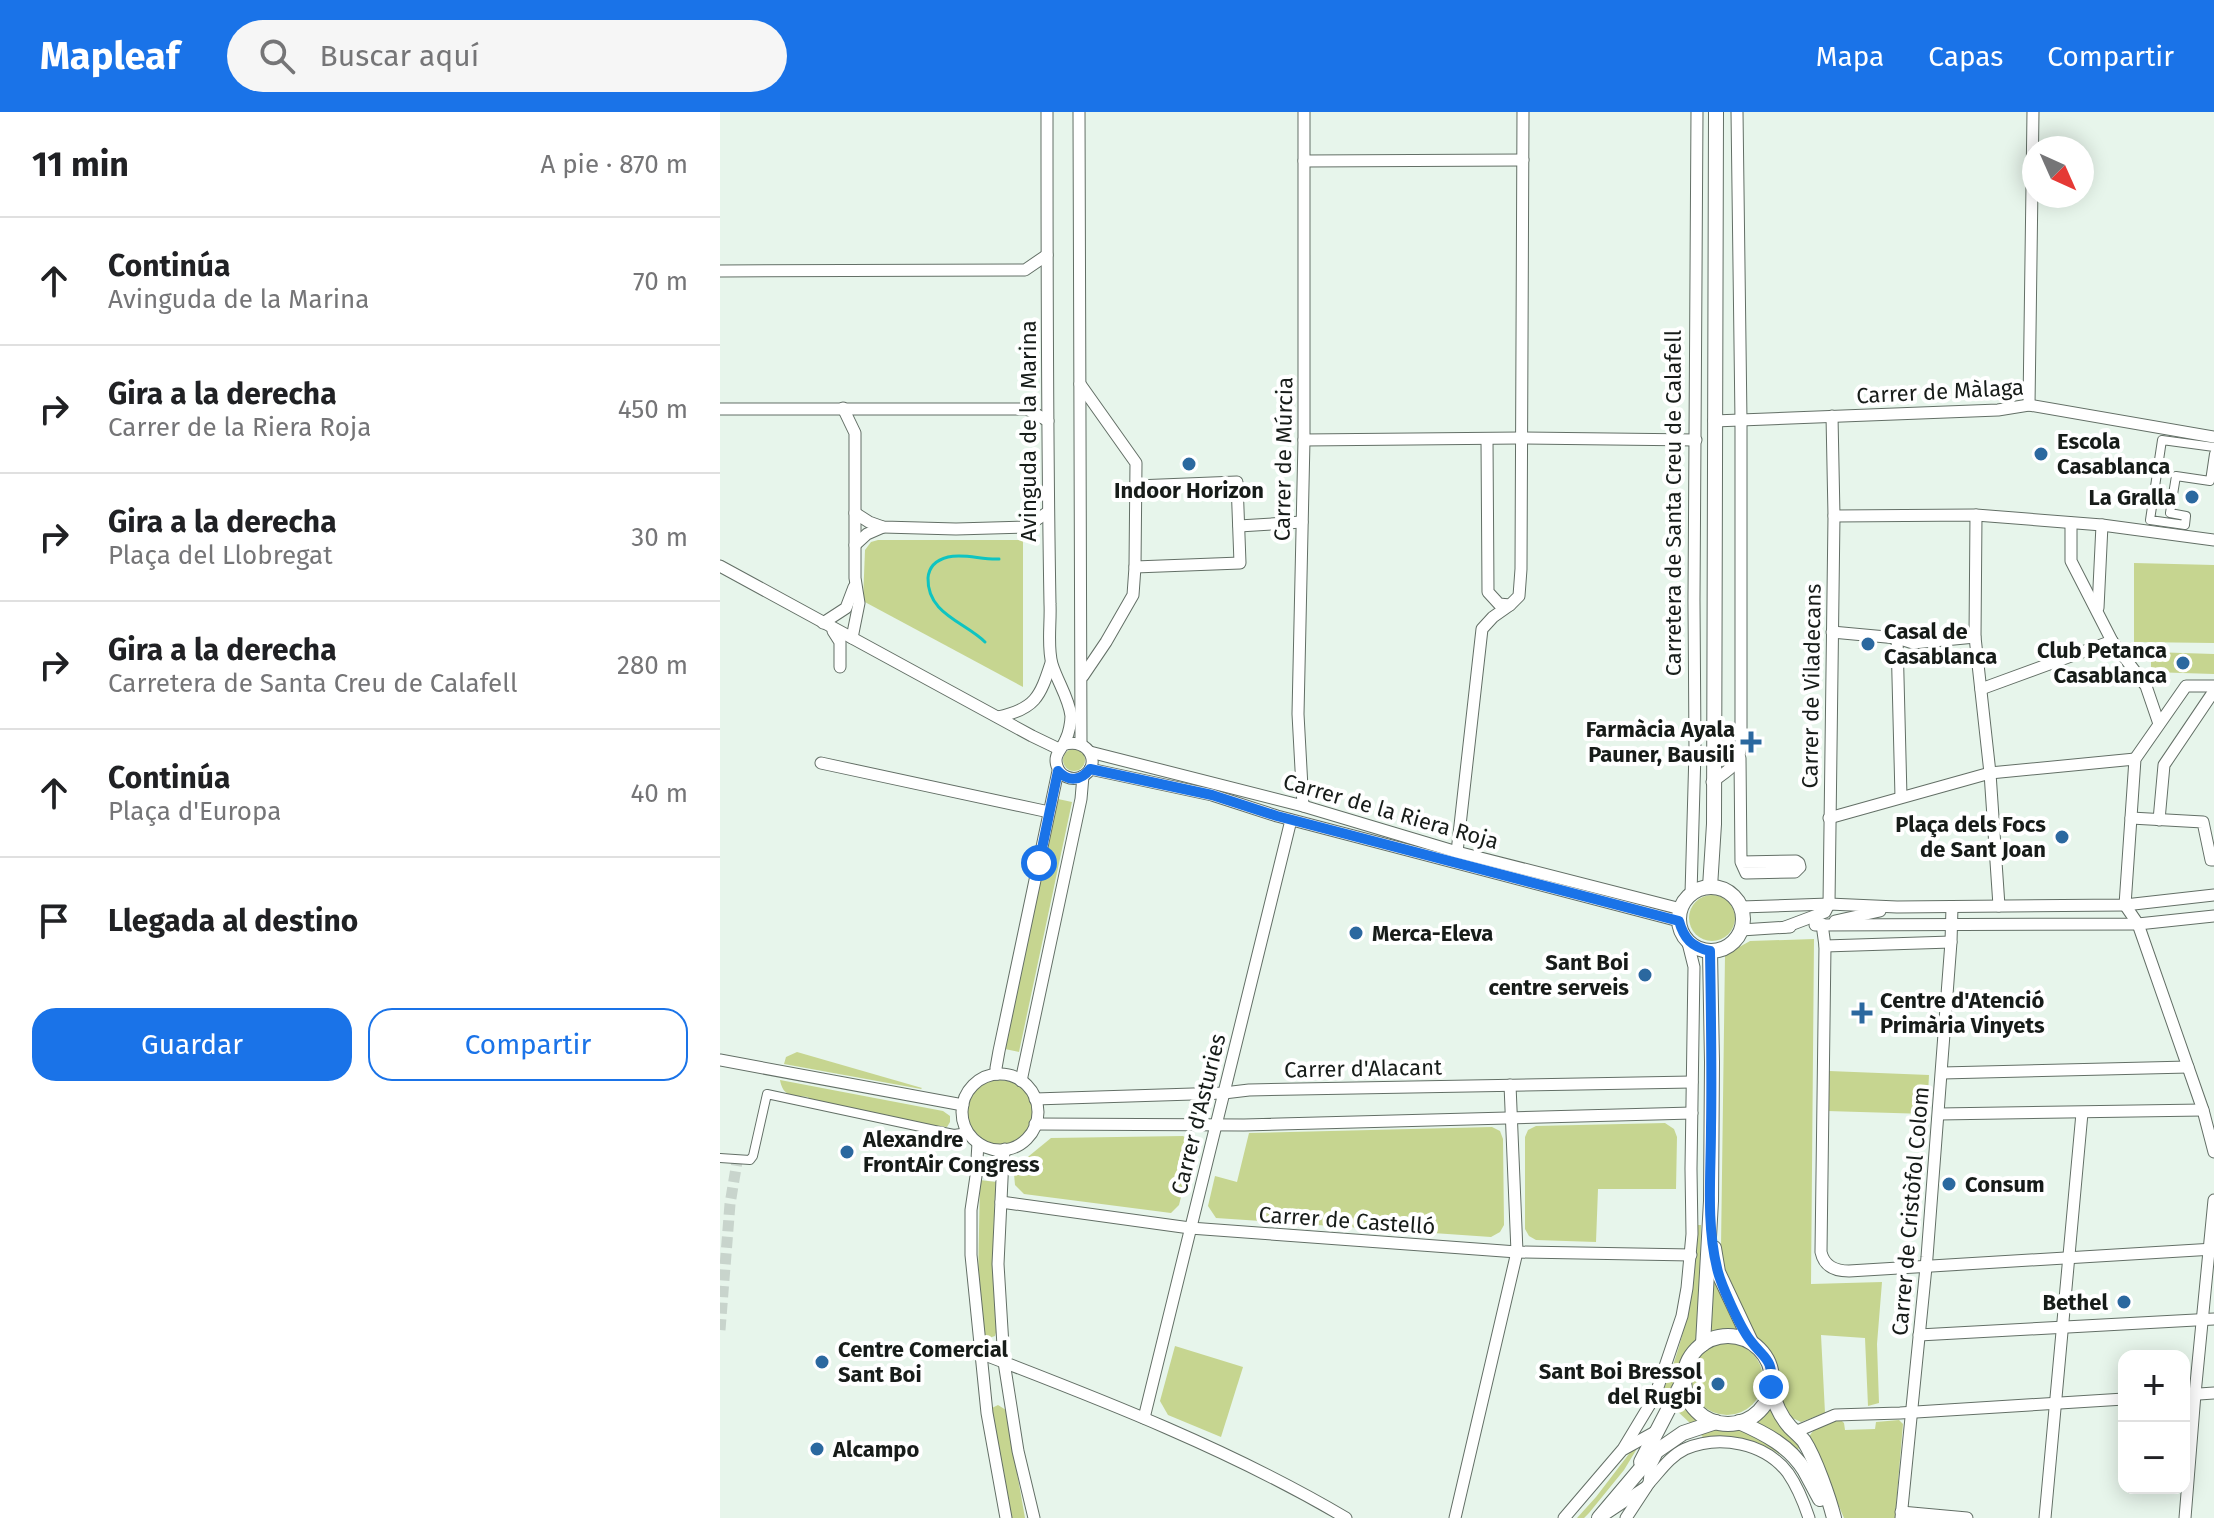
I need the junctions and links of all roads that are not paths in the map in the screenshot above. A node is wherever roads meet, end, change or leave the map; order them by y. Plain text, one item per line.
1 (1047, 112) edge
2 (1079, 112) edge
3 (1304, 112) edge
4 (1523, 112) edge
5 (1697, 112) edge
6 (1716, 112) edge
7 (1737, 112) edge
8 (2033, 112) edge
9 (1523, 160) junction
10 (1304, 161) junction
11 (1047, 255) junction
12 (1025, 270) junction
13 (720, 271) edge
14 (1047, 285) junction
15 (1080, 384) junction
16 (1048, 394) junction
17 (2029, 405) junction
18 (843, 408) junction
19 (873, 408) junction
20 (720, 409) edge
21 (1027, 409) junction
22 (1832, 416) junction
23 (1048, 421) junction
24 (1714, 421) junction
25 (1741, 421) junction
26 (855, 433) junction
27 (2214, 437) edge
28 (1520, 438) junction
29 (1487, 439) junction
30 (1304, 440) junction
31 (1696, 440) junction
32 (2214, 447) edge
33 (2214, 454) edge
34 (1136, 486) junction
35 (1048, 512) junction
36 (855, 513) junction
37 (1976, 515) junction
38 (1834, 516) junction
39 (1302, 522) junction
40 (2071, 523) junction
41 (2102, 525) junction
42 (1239, 526) junction
43 (883, 527) junction
44 (1026, 527) junction
45 (2214, 540) edge
46 (855, 545) junction
47 (1049, 546) junction
48 (720, 566) edge
49 (1135, 567) junction
50 (855, 578) junction
51 (1510, 605) junction
52 (2097, 610) junction
53 (823, 623) junction
54 (1832, 632) junction
55 (1975, 637) junction
56 (852, 638) junction
57 (1897, 638) junction
58 (2112, 641) junction
59 (1051, 662) junction
60 (840, 667) dead end
61 (1082, 677) junction
62 (2214, 688) edge
63 (1981, 689) junction
64 (998, 717) junction
65 (2159, 724) junction
66 (1061, 747) junction
67 (1086, 748) junction
68 (1740, 758) junction
69 (2135, 759) junction
70 (821, 763) dead end
71 (1058, 771) junction
72 (1086, 773) junction
73 (1990, 773) junction
74 (1712, 782) junction
75 (1901, 797) junction
76 (1303, 806) junction
77 (1049, 812) junction
78 (1829, 818) junction
79 (2131, 818) junction
80 (1291, 820) junction
81 (2159, 820) junction
82 (1457, 852) junction
83 (2212, 860) edge
84 (1741, 862) dead end
85 (1710, 887) junction
86 (1691, 894) junction
87 (2214, 896) edge
88 (1829, 904) junction
89 (2125, 905) junction
90 (1999, 906) junction
91 (1741, 907) junction
92 (1897, 907) junction
93 (1952, 907) junction
94 (1680, 915) junction
95 (2214, 916) edge
96 (1822, 924) junction
97 (2138, 924) junction
98 (1952, 925) junction
99 (1785, 927) junction
100 (1741, 930) junction
101 (1687, 939) junction
102 (1951, 942) junction
103 (1825, 946) junction
104 (1710, 951) junction
105 (720, 1060) edge
106 (2188, 1067) junction
107 (1942, 1073) junction
108 (997, 1074) junction
109 (1021, 1081) junction
110 (1692, 1082) junction
111 (1510, 1085) junction
112 (1224, 1093) junction
113 (1035, 1099) junction
114 (963, 1105) junction
115 (2203, 1110) junction
116 (1692, 1113) junction
117 (2082, 1113) junction
118 (1939, 1114) junction
119 (1512, 1118) junction
120 (1035, 1124) junction
121 (1216, 1124) junction
122 (968, 1132) junction
123 (978, 1143) junction
124 (1005, 1149) junction
125 (2214, 1152) edge
126 (720, 1158) edge
127 (2214, 1200) edge
128 (1001, 1202) junction
129 (1710, 1224) junction
130 (1190, 1228) junction
131 (2212, 1249) edge
132 (1517, 1252) junction
133 (1691, 1255) junction
134 (2070, 1257) junction
135 (1926, 1266) junction
136 (2208, 1320) edge
137 (2062, 1328) junction
138 (1919, 1335) junction
139 (1751, 1342) junction
140 (1703, 1344) junction
141 (980, 1353) junction
142 (1004, 1362) junction
143 (1684, 1376) junction
144 (1771, 1387) junction
145 (2190, 1391) edge
146 (2214, 1393) edge
147 (2190, 1395) edge
148 (2118, 1399) edge
149 (2055, 1404) junction
150 (1912, 1413) junction
151 (1144, 1418) junction
152 (1716, 1422) junction
153 (1739, 1422) junction
154 (2188, 1422) edge
155 (1655, 1432) junction
156 (1795, 1432) junction
157 (1660, 1448) junction
158 (1623, 1449) junction
159 (1637, 1472) junction
160 (1649, 1485) junction
161 (1813, 1488) junction
162 (1321, 1503) junction
163 (1901, 1515) edge
164 (1006, 1518) edge
165 (1034, 1518) edge
166 (1329, 1518) edge
167 (1346, 1518) edge
168 (1455, 1518) edge
169 (1564, 1518) edge
170 (1600, 1518) edge
171 (1626, 1518) edge
172 (1810, 1518) edge
173 (1833, 1518) edge
174 (1967, 1518) edge
175 (2045, 1518) edge
176 (2185, 1518) edge

1 - 11 street, Avinguda de la Marina
2 - 15 street
3 - 10 street, Carrer de Múrcia
4 - 9 street
5 - 31 street, Carretera de Santa Creu de Calafell
6 - 24 street, Carretera de Santa Creu de Calafell
7 - 25 street
8 - 17 street
9 - 10 street
9 - 28 street
10 - 30 street, Carrer de Múrcia
11 - 12 street
11 - 14 street, Avinguda de la Marina
12 - 13 street
12 - 14 street
14 - 16 street, Avinguda de la Marina
15 - 34 street
15 - 61 street
16 - 21 street
16 - 23 street, Avinguda de la Marina
17 - 22 street, Carrer de Màlaga
17 - 27 street, Carrer de Màlaga
18 - 19 street
18 - 20 street
18 - 26 street
19 - 21 street
19 - 26 street
21 - 23 street
22 - 25 street, Carrer de Màlaga
22 - 38 street, Carrer de Viladecans
23 - 35 street, Avinguda de la Marina
24 - 25 street, Carrer de Màlaga
24 - 74 street, Carretera de Santa Creu de Calafell
25 - 68 street
26 - 36 street
28 - 29 street
28 - 31 street
28 - 51 street
29 - 30 street
29 - 51 street
30 - 39 street, Carrer de Múrcia
31 - 86 street, Carretera de Santa Creu de Calafell
32 - 33 street
34 - 42 street
34 - 49 street
35 - 44 street
35 - 47 street, Avinguda de la Marina
36 - 43 street
36 - 46 street
37 - 38 street
37 - 40 street
37 - 55 street
38 - 54 street, Carrer de Viladecans
39 - 42 street
39 - 76 street, Carrer de Múrcia
40 - 41 street
40 - 52 street
41 - 45 street
41 - 52 street
42 - 49 street
43 - 44 street
43 - 46 street
44 - 47 street
46 - 50 street
47 - 59 street, Avinguda de la Marina
48 - 53 street
49 - 61 street
50 - 53 street
50 - 56 street
51 - 82 street
52 - 58 street
53 - 56 street
53 - 60 street
54 - 57 street
54 - 78 street, Carrer de Viladecans
55 - 57 street
55 - 63 street
56 - 64 street
57 - 75 street
58 - 63 street
58 - 65 street
59 - 64 street
59 - 66 street, Avinguda de la Marina
61 - 67 street
62 - 65 street
62 - 81 street
63 - 73 street
64 - 66 street
65 - 69 street
66 - 67 street
66 - 71 street
67 - 72 street
67 - 76 street, Carrer de la Riera Roja
68 - 74 street
68 - 84 street
69 - 73 street
69 - 79 street
70 - 77 street
71 - 72 street
71 - 77 street
72 - 80 street, Carrer de la Riera Roja
72 - 109 street
73 - 75 street
73 - 90 street
74 - 85 street, Carretera de Santa Creu de Calafell
75 - 78 street
76 - 82 street, Carrer de la Riera Roja
77 - 108 street
78 - 88 street, Carrer de Viladecans
79 - 81 street
79 - 89 street
80 - 94 street, Carrer de la Riera Roja
80 - 112 street, Carrer d'Asturies
81 - 83 street
82 - 94 street, Carrer de la Riera Roja
85 - 86 street
85 - 91 street
86 - 94 street
87 - 89 street
88 - 91 street
88 - 92 street
88 - 99 street
89 - 90 street
89 - 97 street
90 - 93 street
91 - 100 street
92 - 93 street
92 - 96 street
93 - 98 street, Carrer de Cristòfol Colom
94 - 101 street
95 - 97 street
96 - 98 street
96 - 99 street
96 - 103 street
97 - 98 street
97 - 106 street
98 - 102 street, Carrer de Cristòfol Colom
99 - 100 street
100 - 104 street
101 - 104 street
101 - 110 street
102 - 103 street
102 - 107 street, Carrer de Cristòfol Colom
103 - 135 street
104 - 129 street
105 - 114 street
106 - 107 street
106 - 115 street
107 - 118 street, Carrer de Cristòfol Colom
108 - 109 street
108 - 114 street
109 - 113 street
110 - 111 street, Carrer d'Alacant
110 - 116 street
111 - 112 street, Carrer d'Alacant
111 - 119 street
112 - 113 street, Carrer d'Alacant
112 - 121 street, Carrer d'Asturies
113 - 120 street
114 - 122 street
115 - 117 street
115 - 125 street
116 - 119 street
116 - 133 street
117 - 118 street
117 - 134 street
118 - 135 street, Carrer de Cristòfol Colom
119 - 121 street
119 - 132 street
120 - 121 street
120 - 124 street
121 - 130 street, Carrer d'Asturies
122 - 123 street
122 - 126 street
123 - 124 street
123 - 141 street
124 - 128 street
127 - 131 street
128 - 130 street, Carrer de Castelló
128 - 142 street
129 - 139 street
129 - 140 street
130 - 132 street, Carrer de Castelló
130 - 151 street, Carrer d'Asturies
131 - 134 street
131 - 136 street
132 - 133 street, Carrer de Castelló
132 - 168 street
133 - 158 street
134 - 135 street
134 - 137 street
135 - 138 street, Carrer de Cristòfol Colom
136 - 137 street
136 - 145 street
137 - 138 street
137 - 149 street
138 - 150 street, Carrer de Cristòfol Colom
139 - 140 street
139 - 144 street
140 - 143 street
141 - 142 street
141 - 164 street
142 - 151 street
142 - 165 street
143 - 152 street
143 - 155 street
144 - 153 street
144 - 156 street
146 - 147 street
148 - 149 street
149 - 150 street
149 - 175 street
150 - 156 street
150 - 163 street, Carrer de Cristòfol Colom
151 - 162 street
152 - 153 street
152 - 157 street
153 - 161 street
154 - 176 street
155 - 158 street
155 - 159 street
156 - 173 street
157 - 159 street
157 - 160 street
158 - 169 street
159 - 170 street
160 - 170 street
160 - 171 street
160 - 172 street
161 - 172 street
161 - 173 street
162 - 166 street
162 - 167 street
163 - 174 street

